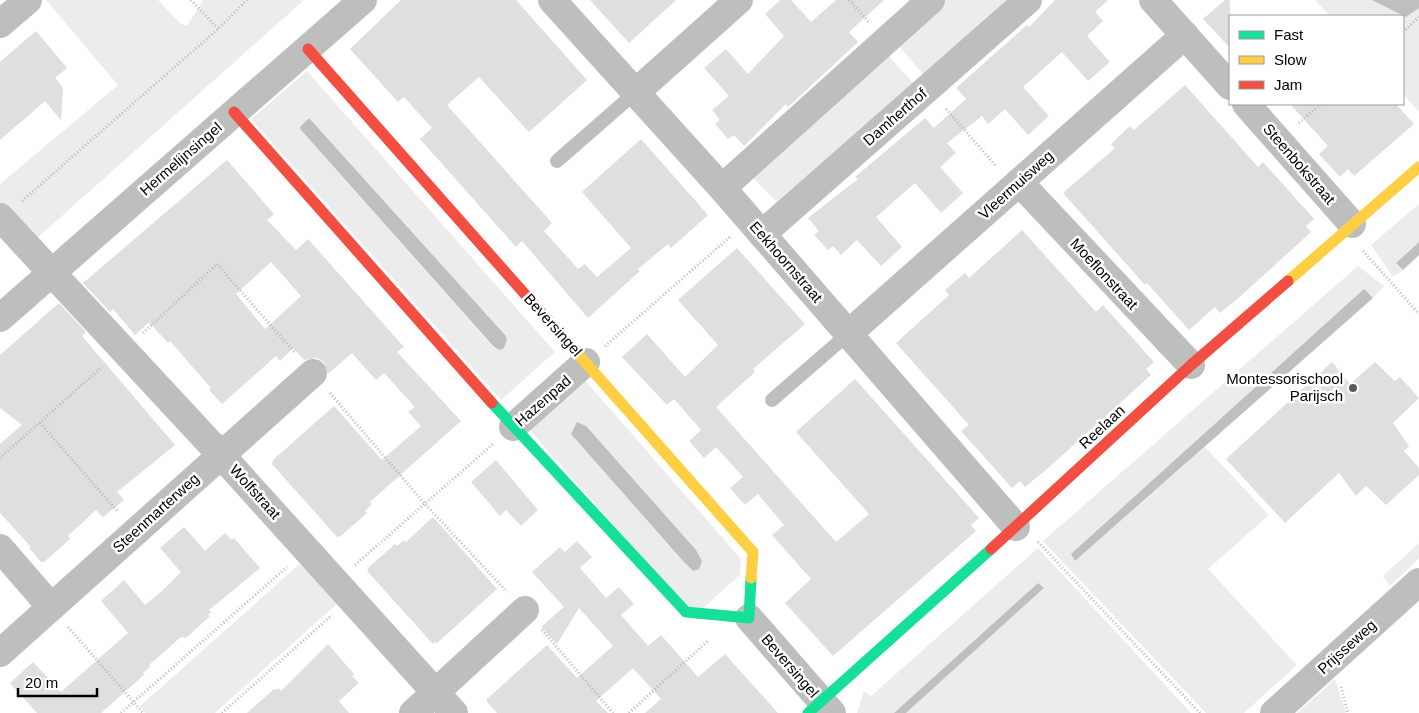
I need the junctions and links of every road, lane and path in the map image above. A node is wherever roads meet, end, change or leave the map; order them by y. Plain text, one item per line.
1 (28, 0) edge
2 (190, 0) edge
3 (247, 0) edge
4 (363, 0) edge
5 (552, 0) edge
6 (740, 0) edge
7 (931, 0) edge
8 (1028, 0) edge
9 (1153, 0) edge
10 (1419, 17) edge
11 (0, 24) edge
12 (218, 29) junction
13 (1404, 31) edge
14 (1184, 36) junction
15 (308, 49) junction
16 (1229, 85) edge
17 (636, 92) junction
18 (1247, 105) edge
19 (234, 112) junction
20 (557, 161) dead end
21 (1419, 167) edge
22 (1019, 182) junction
23 (722, 188) junction
24 (1, 218) edge
25 (756, 227) junction
26 (1348, 228) junction
27 (52, 274) junction
28 (1419, 314) edge
29 (0, 318) edge
30 (848, 334) junction
31 (123, 349) junction
32 (586, 362) junction
33 (1191, 365) junction
34 (313, 373) junction
35 (772, 400) dead end
36 (40, 423) junction
37 (513, 427) junction
38 (221, 455) junction
39 (0, 458) edge
40 (424, 503) junction
41 (1018, 525) junction
42 (136, 532) junction
43 (0, 548) edge
44 (306, 550) junction
45 (1419, 582) edge
46 (344, 590) junction
47 (51, 607) junction
48 (525, 610) junction
49 (712, 614) junction
50 (749, 618) junction
51 (0, 654) edge
52 (435, 692) junction
53 (134, 702) junction
54 (820, 709) edge
55 (1280, 711) edge
56 (121, 713) edge
57 (143, 713) edge
58 (222, 713) edge
59 (413, 713) edge
60 (454, 713) edge
61 (613, 713) edge
62 (629, 713) edge
63 (1200, 713) edge

1 - 11 street
2 - 12 path
3 - 12 path
4 - 15 street, Hermelijnsingel
5 - 17 street, Eekhoornstraat
6 - 17 street
7 - 23 street
8 - 25 street, Damherthof
9 - 14 street
10 - 13 path
12 - 24 path
14 - 16 street
14 - 22 street, Vleermuisweg
15 - 19 street, Hermelijnsingel
15 - 32 street, Beversingel
17 - 20 lane
17 - 23 street, Eekhoornstraat
18 - 26 street, Steenbokstraat
19 - 27 street, Hermelijnsingel
19 - 37 street
21 - 26 street, Reelaan
22 - 30 street, Vleermuisweg
22 - 33 street, Moeflonstraat
23 - 25 street, Eekhoornstraat
24 - 27 street, Wolfstraat
25 - 30 street, Eekhoornstraat
25 - 32 path
26 - 28 path
26 - 33 street, Reelaan
27 - 29 street, Hermelijnsingel
27 - 31 street, Wolfstraat
30 - 35 lane
30 - 41 street, Eekhoornstraat
31 - 34 path
31 - 36 path
31 - 38 street, Wolfstraat
32 - 37 street, Hazenpad
32 - 50 street, Beversingel
33 - 41 street, Reelaan
34 - 38 street, Steenmarterweg
34 - 40 path
36 - 39 path
36 - 42 path
37 - 40 path, Hazenpad
37 - 49 street
38 - 42 street, Steenmarterweg
38 - 44 street, Wolfstraat
40 - 46 path, Hazenpad
40 - 48 path
41 - 54 street, Reelaan
41 - 63 path
42 - 47 street, Steenmarterweg
43 - 47 street
44 - 46 street, Wolfstraat
44 - 53 path
45 - 55 street, Prijsseweg
46 - 52 street, Wolfstraat
46 - 58 path, Hazenpad
47 - 51 street, Steenmarterweg
47 - 53 path
48 - 52 street
48 - 61 path
49 - 50 street
49 - 62 path
50 - 54 street, Beversingel
52 - 59 street
52 - 60 street, Wolfstraat
53 - 56 path
53 - 57 path

